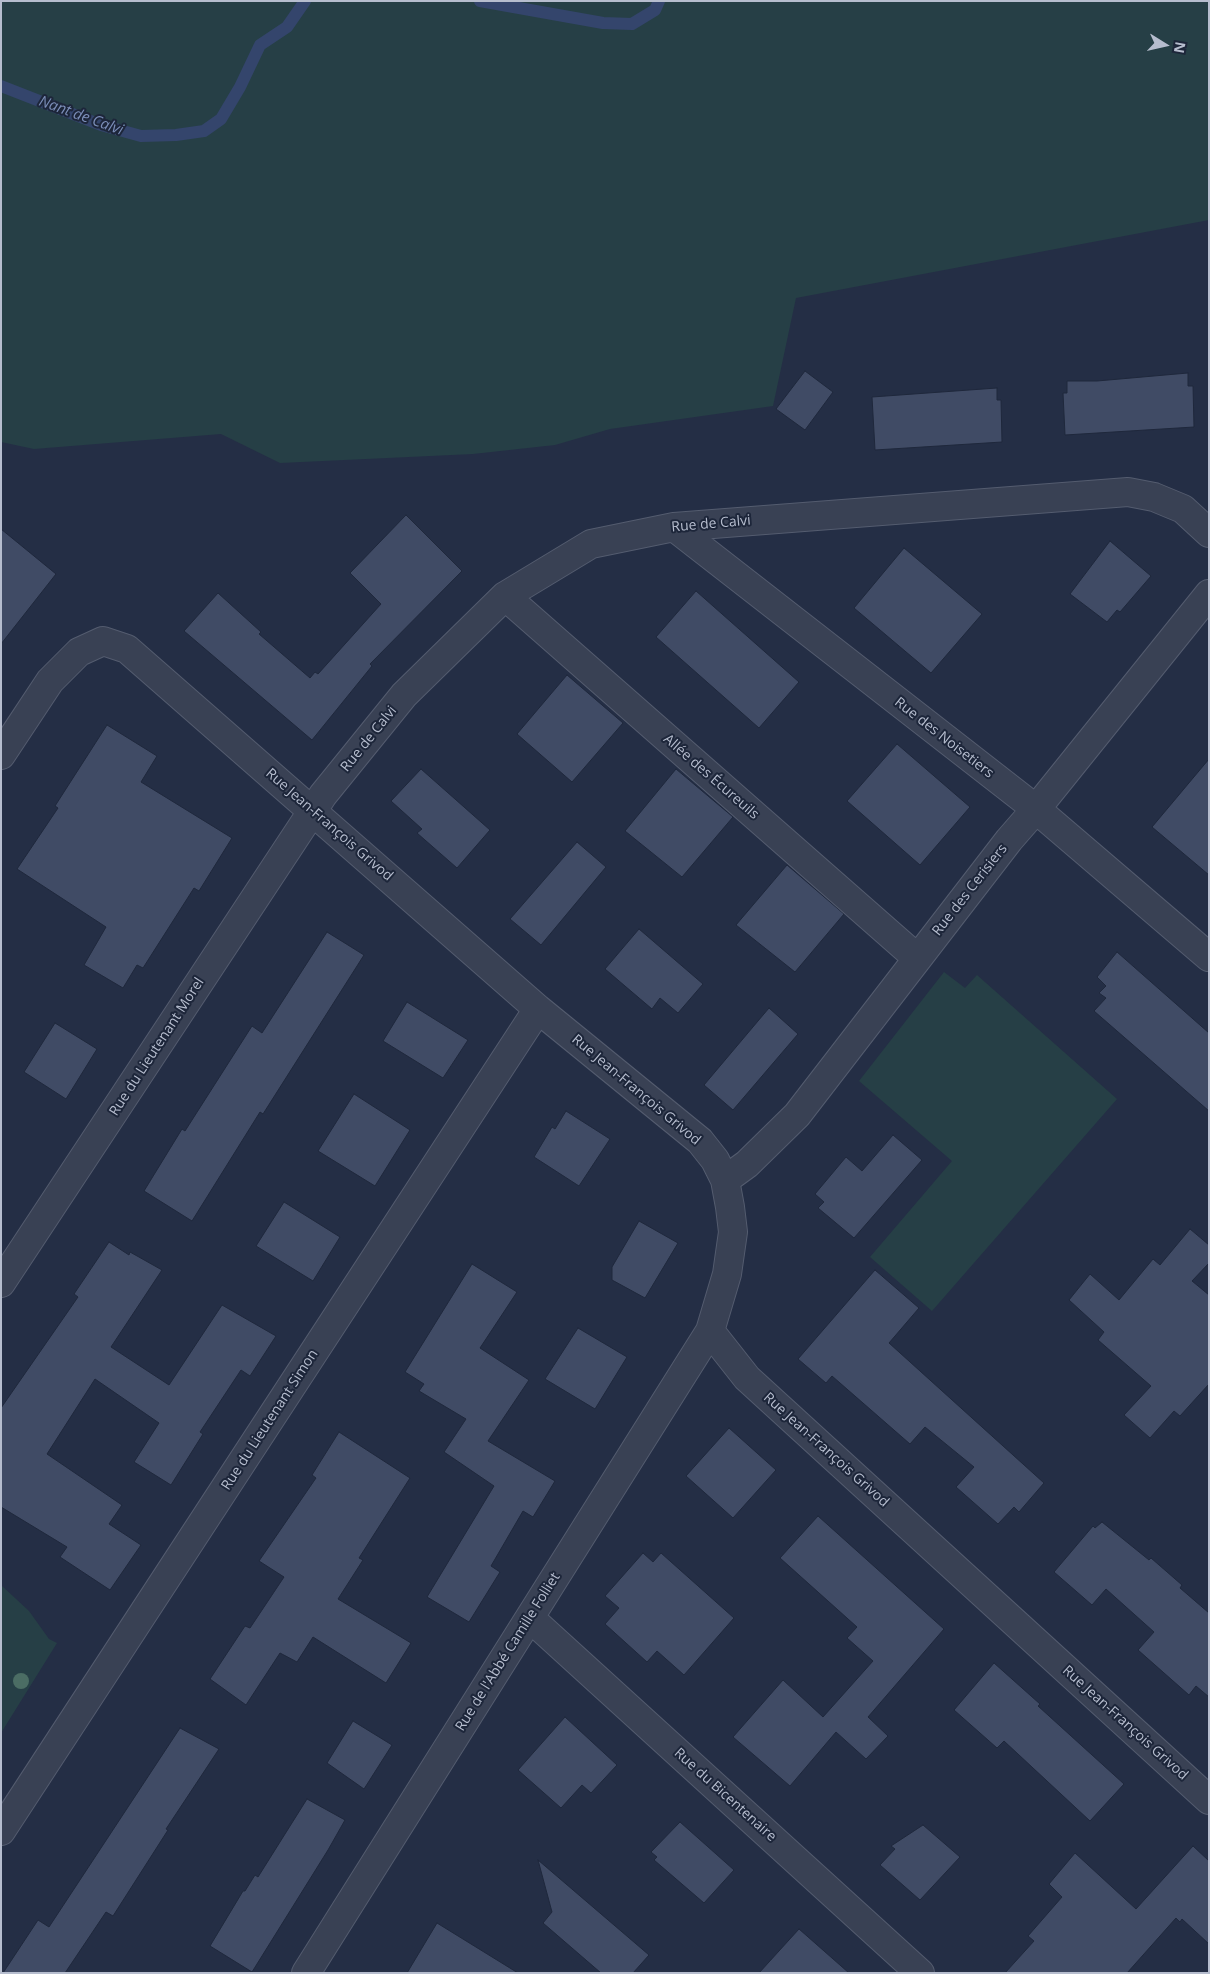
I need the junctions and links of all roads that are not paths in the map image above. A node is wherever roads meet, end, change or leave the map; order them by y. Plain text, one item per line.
1 (674, 527) junction
2 (1209, 533) edge
3 (1209, 594) edge
4 (506, 596) junction
5 (1, 755) edge
6 (1036, 809) junction
7 (313, 810) junction
8 (1209, 957) edge
9 (917, 958) junction
10 (538, 1009) junction
11 (725, 1180) junction
12 (1, 1283) edge
13 (710, 1331) junction
14 (530, 1618) junction
15 (1209, 1800) edge
16 (1, 1831) edge
17 (306, 1973) edge
18 (920, 1973) edge

1 - 2 street, Rue de Calvi
1 - 4 street, Rue de Calvi
1 - 6 street, Rue des Noisetiers
3 - 6 street, Rue des Cerisiers
4 - 7 street, Rue de Calvi
4 - 9 street, Allée des Écureuils
5 - 7 street, Rue Jean-François Grivod
6 - 8 street, Rue des Noisetiers
6 - 9 street, Rue des Cerisiers
7 - 10 street, Rue Jean-François Grivod
7 - 12 street, Rue du Lieutenant Morel
9 - 11 street, Rue des Cerisiers
10 - 11 street, Rue Jean-François Grivod
10 - 16 street, Rue du Lieutenant Simon
11 - 13 street, Rue Jean-François Grivod
13 - 14 street, Rue de l'Abbé Camille Folliet
13 - 15 street, Rue Jean-François Grivod
14 - 17 street, Rue de l'Abbé Camille Folliet
14 - 18 street, Rue du Bicentenaire

